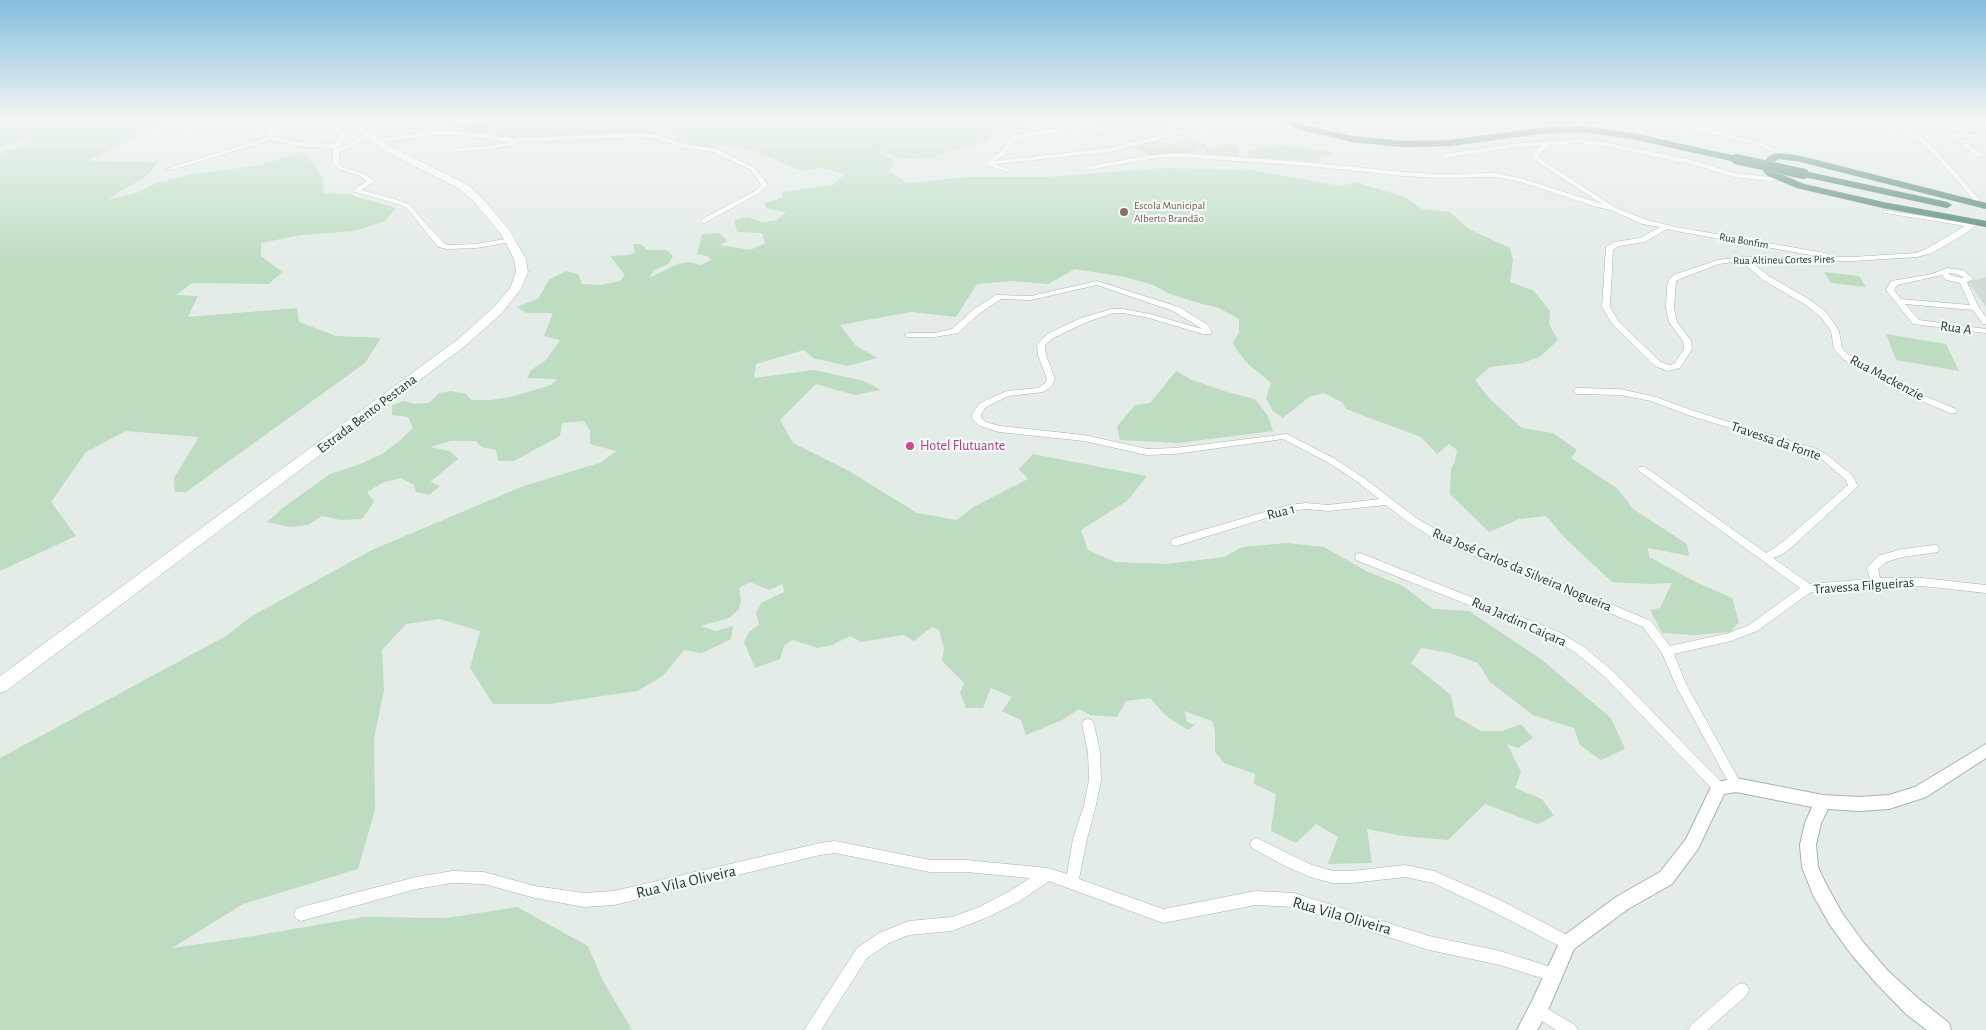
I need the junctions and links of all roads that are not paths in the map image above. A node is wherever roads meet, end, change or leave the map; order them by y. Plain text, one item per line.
1 (175, 167) edge
2 (339, 167) edge
3 (423, 167) edge
4 (749, 167) edge
5 (998, 167) edge
6 (1093, 167) edge
7 (1337, 167) edge
8 (1551, 167) edge
9 (1709, 167) edge
10 (1767, 167) edge
11 (1781, 167) edge
12 (1836, 167) edge
13 (1947, 167) edge
14 (1088, 168) dead end
15 (169, 169) dead end
16 (1007, 170) dead end
17 (1805, 172) junction
18 (1780, 178) junction
19 (1977, 204) edge
20 (1614, 209) junction
21 (1986, 210) edge
22 (1885, 211) dead end
23 (1986, 215) edge
24 (705, 221) dead end
25 (1977, 224) edge
26 (1666, 227) junction
27 (511, 240) junction
28 (1852, 259) junction
29 (1743, 260) junction
30 (1944, 272) junction
31 (1963, 281) junction
32 (1901, 301) junction
33 (1976, 308) junction
34 (1986, 322) edge
35 (1986, 331) edge
36 (908, 335) dead end
37 (1577, 391) dead end
38 (1953, 411) dead end
39 (1642, 469) dead end
40 (1389, 501) junction
41 (1176, 542) dead end
42 (1934, 549) dead end
43 (1360, 557) dead end
44 (1765, 557) junction
45 (1876, 582) junction
46 (1808, 588) junction
47 (1986, 589) edge
48 (1668, 651) junction
49 (0, 686) edge
50 (1088, 724) dead end
51 (1986, 750) edge
52 (1728, 786) junction
53 (1822, 802) junction
54 (1257, 844) dead end
55 (1048, 874) junction
56 (1072, 882) junction
57 (300, 914) dead end
58 (1568, 943) junction
59 (1554, 975) junction
60 (1742, 990) dead end
61 (1538, 1010) junction
62 (812, 1030) edge
63 (1526, 1030) edge
64 (1570, 1030) edge
65 (1696, 1030) edge
66 (1942, 1030) edge

1 - 15 street
2 - 27 street
3 - 27 main road, Estrada Bento Pestana
4 - 24 street
5 - 16 street
6 - 14 street
7 - 20 street
8 - 20 street, Rua Bonfim
9 - 18 street
10 - 18 highway
11 - 17 highway, bridge
12 - 19 highway
13 - 19 street
17 - 19 highway
17 - 21 highway
18 - 25 highway
19 - 23 highway
20 - 26 street, Rua Bonfim
22 - 25 street
25 - 28 street, Rua Altineu Cortes Pires
26 - 28 street, Rua Bonfim
26 - 29 street, Rua Altineu Cortes Pires
27 - 49 main road, Estrada Bento Pestana
28 - 29 street, Rua Altineu Cortes Pires
29 - 38 street, Rua Mackenzie
30 - 31 street
30 - 31 street, Rua A
30 - 32 street
31 - 33 street, Rua A
32 - 33 street
32 - 35 street, Rua A
33 - 34 street, Rua A
36 - 40 street, Rua José Carlos da Silveira Nogueira
37 - 44 street, Travessa da Fonte
39 - 44 street
40 - 41 street, Rua 1
40 - 48 street, Rua José Carlos da Silveira Nogueira
42 - 45 street
43 - 52 street, Rua Jardim Caiçara
44 - 46 street
45 - 46 street, Travessa Filgueiras
45 - 47 street, Travessa Filgueiras
46 - 48 street, Travessa Filgueiras
48 - 52 street, Rua José Carlos da Silveira Nogueira
50 - 56 street
51 - 53 street
52 - 53 street
52 - 58 street
53 - 66 street
54 - 58 street
55 - 56 street, Rua Vila Oliveira
55 - 57 street, Rua Vila Oliveira
55 - 62 street
56 - 59 street, Rua Vila Oliveira
58 - 59 street
59 - 61 street
60 - 65 street
61 - 63 street
61 - 64 street

